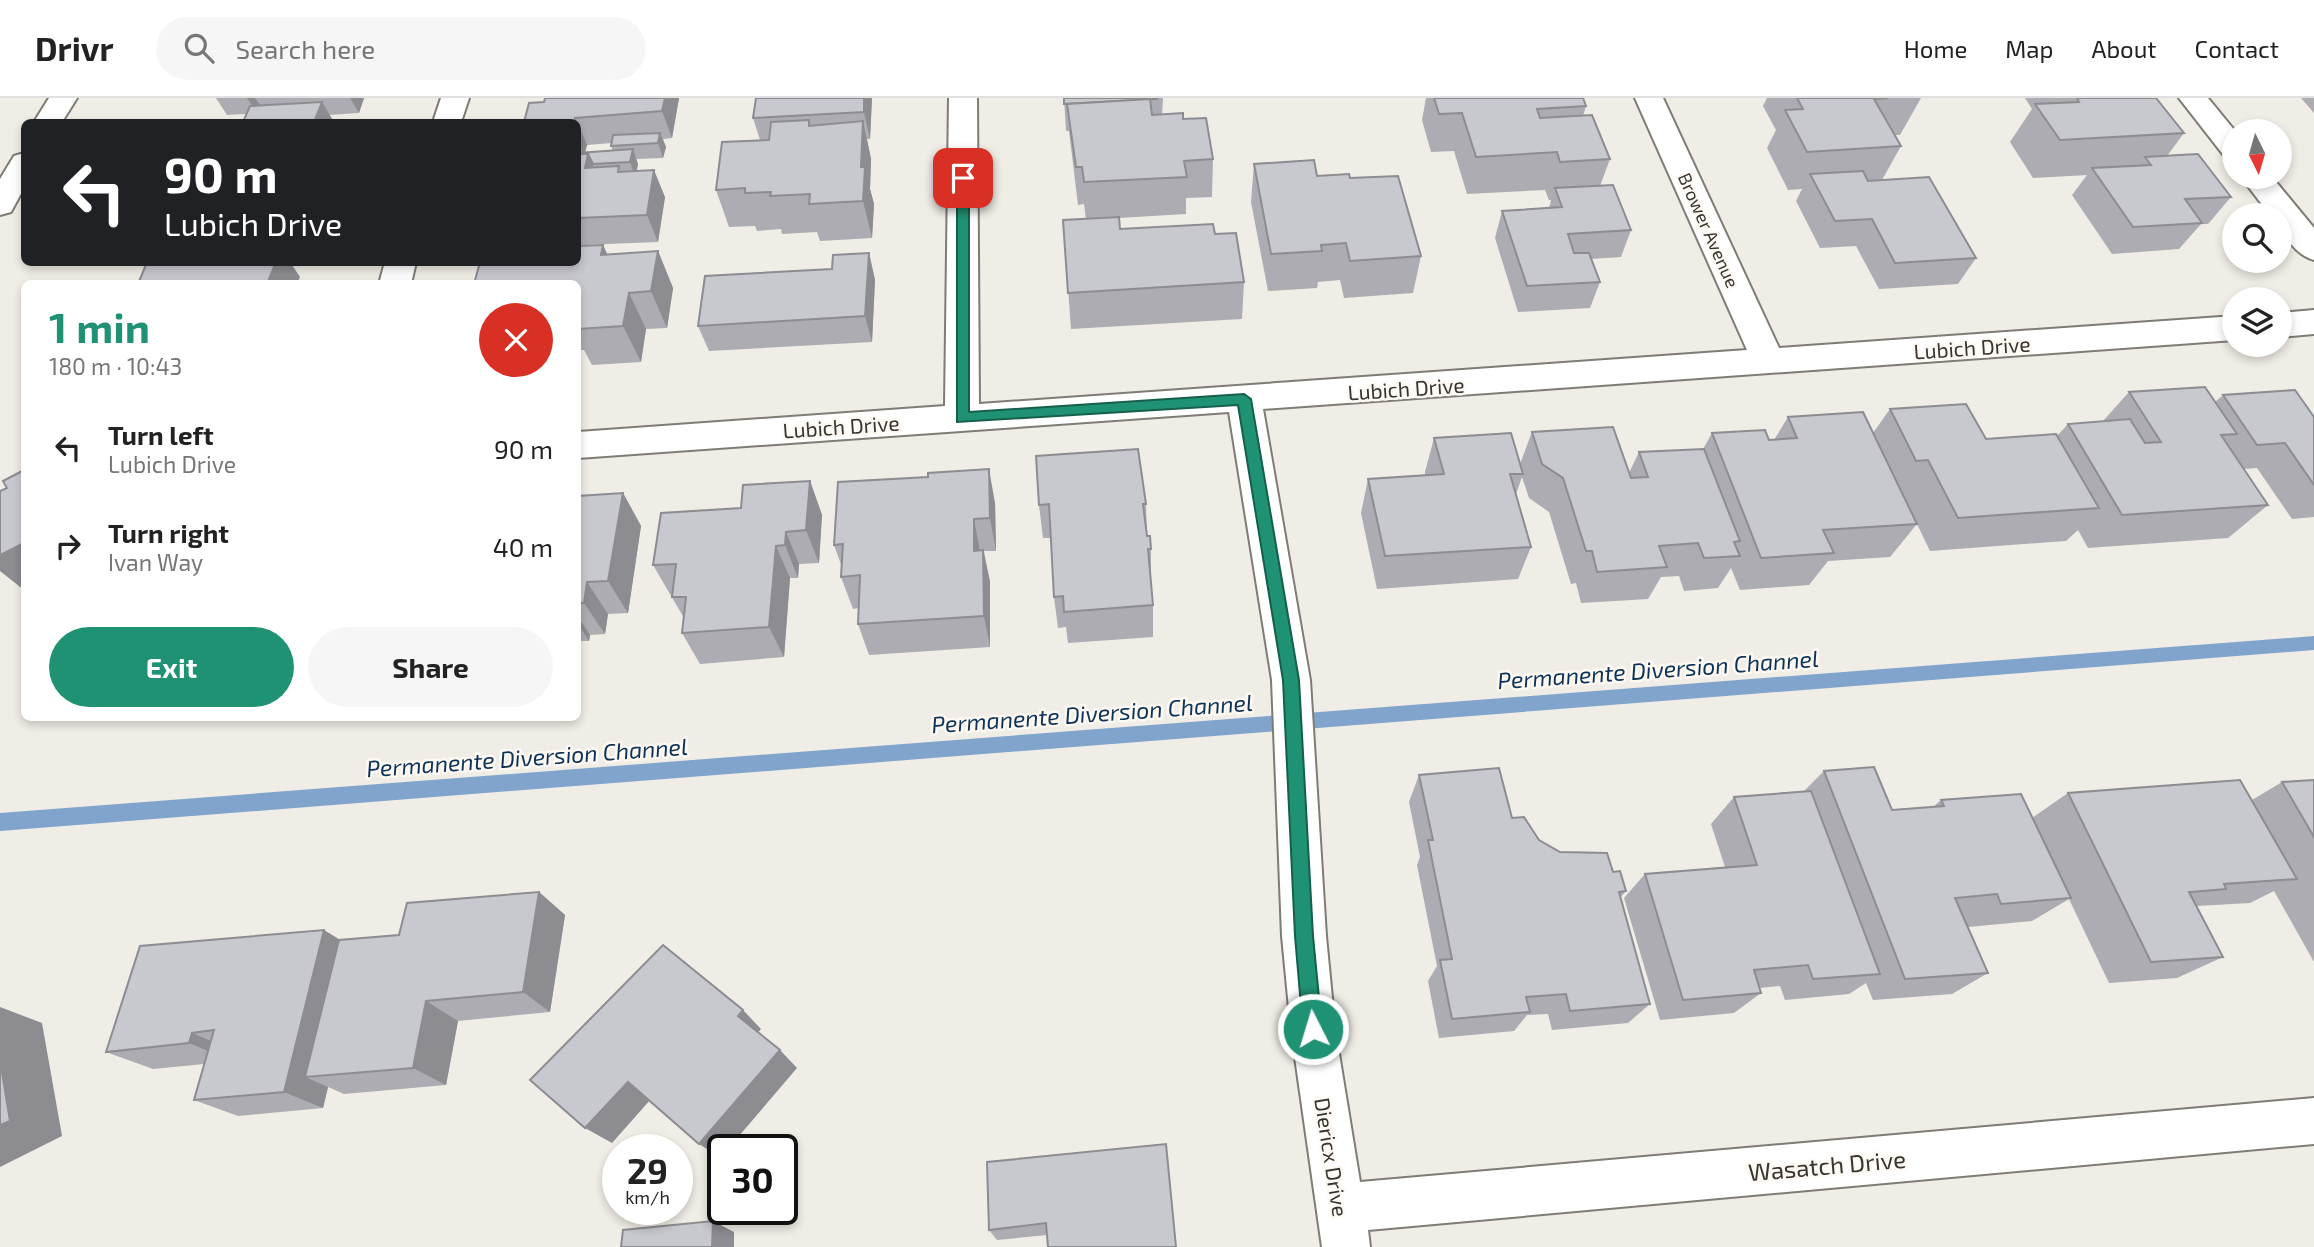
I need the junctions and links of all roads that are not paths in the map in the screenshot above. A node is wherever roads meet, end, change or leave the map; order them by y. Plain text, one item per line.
1 (63, 98) edge
2 (455, 98) edge
3 (963, 98) edge
4 (1650, 98) edge
5 (2193, 98) edge
6 (50, 119) edge
7 (448, 119) edge
8 (2222, 134) edge
9 (21, 168) edge
10 (2266, 189) edge
11 (0, 205) edge
12 (2314, 249) edge
13 (2314, 322) edge
14 (2292, 324) edge
15 (2222, 329) edge
16 (1768, 361) junction
17 (1244, 399) junction
18 (962, 418) junction
19 (581, 445) edge
20 (2314, 1121) edge
21 (1343, 1228) edge

1 - 6 main road
2 - 7 main road
3 - 18 main road
4 - 16 main road, Brower Avenue
5 - 8 main road
9 - 11 main road
10 - 12 main road
13 - 14 main road
15 - 16 main road, Lubich Drive
16 - 17 main road, Lubich Drive
17 - 18 main road, Lubich Drive
17 - 21 main road, Diericx Drive
18 - 19 main road, Lubich Drive
20 - 21 main road, Wasatch Drive

